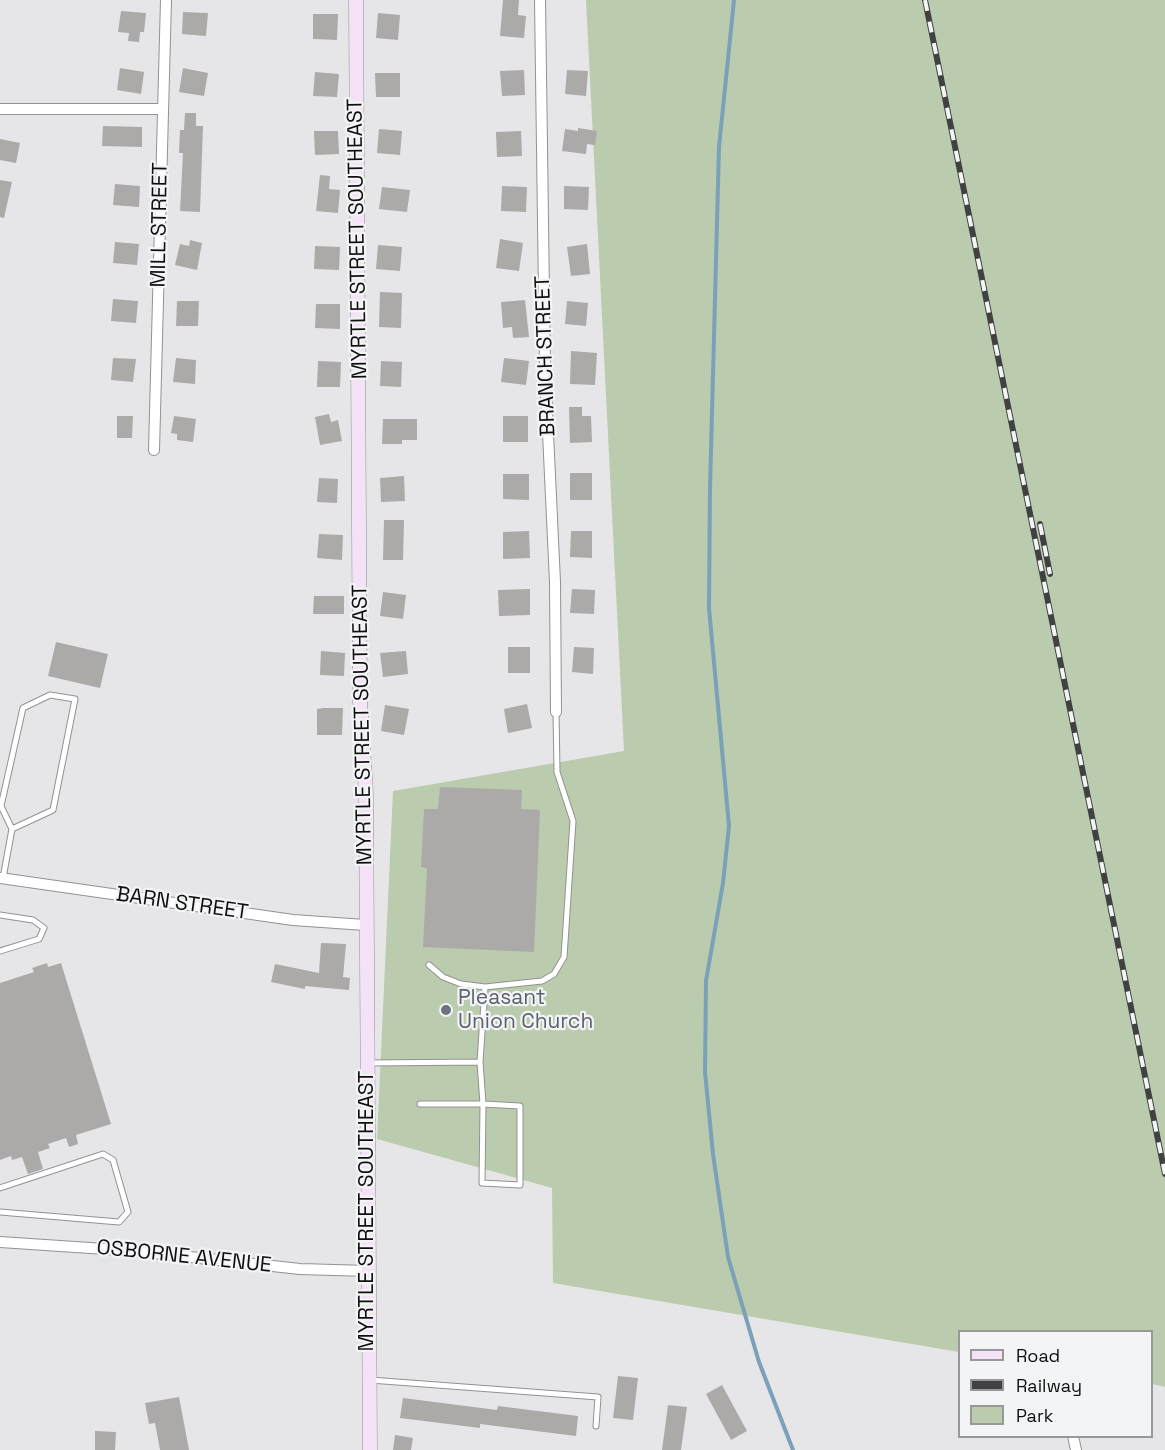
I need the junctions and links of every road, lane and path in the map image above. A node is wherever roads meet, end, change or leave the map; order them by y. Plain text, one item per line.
1 (166, 0) edge
2 (356, 0) edge
3 (540, 0) edge
4 (0, 109) edge
5 (163, 109) junction
6 (154, 450) dead end
7 (556, 712) joint
8 (12, 829) junction
9 (1, 878) edge
10 (0, 915) edge
11 (365, 925) junction
12 (0, 951) edge
13 (429, 965) dead end
14 (485, 987) junction
15 (480, 1062) junction
16 (366, 1063) junction
17 (420, 1104) dead end
18 (483, 1104) junction
19 (0, 1188) edge
20 (0, 1212) edge
21 (0, 1242) edge
22 (368, 1271) junction
23 (369, 1380) junction
24 (596, 1426) dead end
25 (370, 1450) edge

1 - 5 street, MILL STREET
2 - 11 street, MYRTLE STREET SOUTHEAST
3 - 7 street, BRANCH STREET
4 - 5 street
5 - 6 street, MILL STREET
7 - 14 lane
8 - 8 lane
8 - 9 lane
9 - 11 street, BARN STREET
10 - 12 lane
11 - 16 street, MYRTLE STREET SOUTHEAST
13 - 14 lane
14 - 15 lane
15 - 16 lane
15 - 18 lane
16 - 22 street, MYRTLE STREET SOUTHEAST
17 - 18 lane
18 - 18 lane
19 - 20 lane
21 - 22 street, OSBORNE AVENUE
22 - 23 street, MYRTLE STREET SOUTHEAST
23 - 24 lane
23 - 25 street, MYRTLE STREET SOUTHEAST

